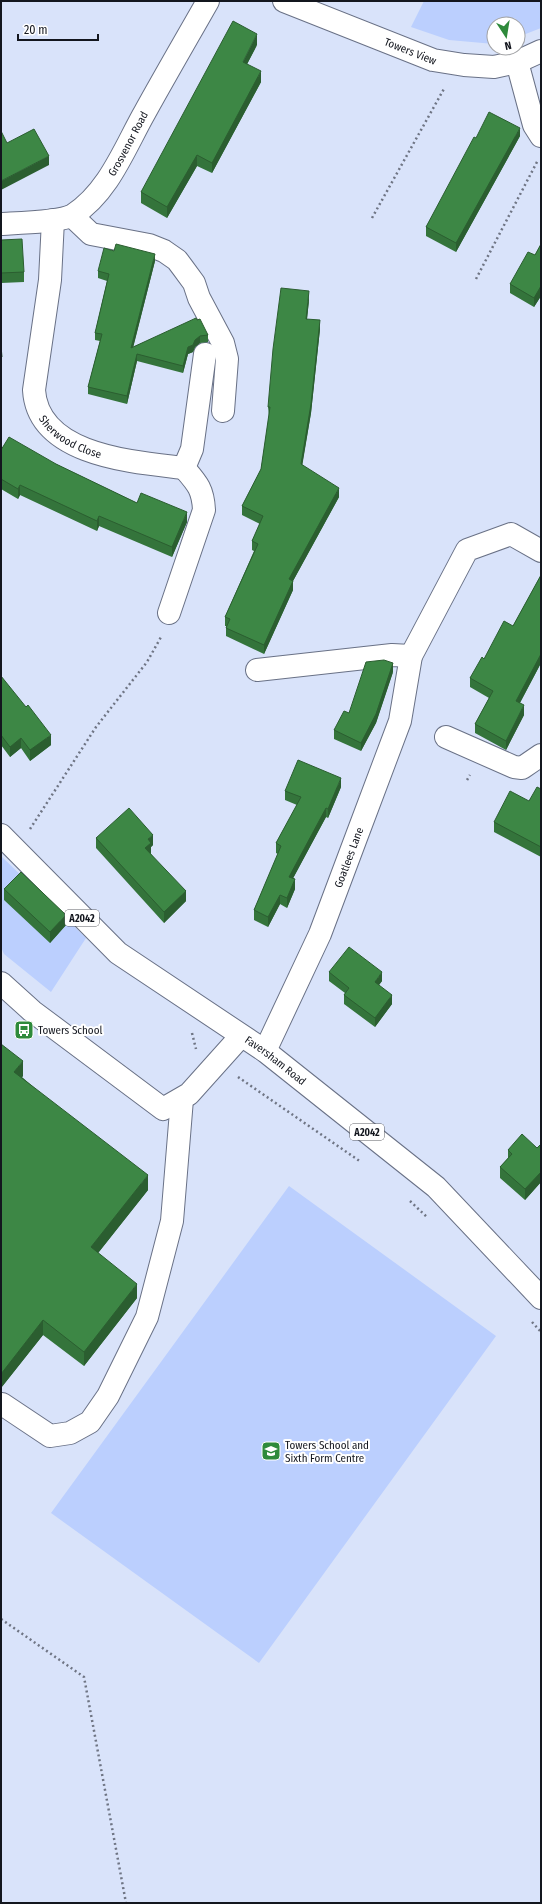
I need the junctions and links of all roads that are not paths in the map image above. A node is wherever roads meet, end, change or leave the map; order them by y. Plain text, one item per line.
1 (208, 1) edge
2 (284, 1) edge
3 (541, 51) edge
4 (517, 62) junction
5 (541, 136) edge
6 (62, 218) junction
7 (1, 224) edge
8 (205, 354) dead end
9 (223, 411) dead end
10 (184, 468) junction
11 (541, 551) edge
12 (169, 613) road end
13 (411, 656) junction
14 (257, 670) dead end
15 (446, 737) dead end
16 (541, 755) edge
17 (1, 835) edge
18 (1, 983) edge
19 (241, 1036) junction
20 (265, 1051) junction
21 (182, 1099) junction
22 (541, 1298) edge
23 (2, 1404) edge

1 - 6 street, Grosvenor Road
2 - 4 street, Towers View
3 - 4 street, Towers View
4 - 5 street
6 - 7 street
6 - 9 street
6 - 10 street, Sherwood Close
8 - 10 street
10 - 12 street
11 - 13 street, Goatlees Lane
13 - 14 street
13 - 20 street, Goatlees Lane
15 - 16 street
17 - 19 street, Faversham Road / A2042
18 - 21 street
19 - 20 street, Faversham Road / A2042
19 - 21 street
20 - 22 street, Faversham Road / A2042
21 - 23 street

